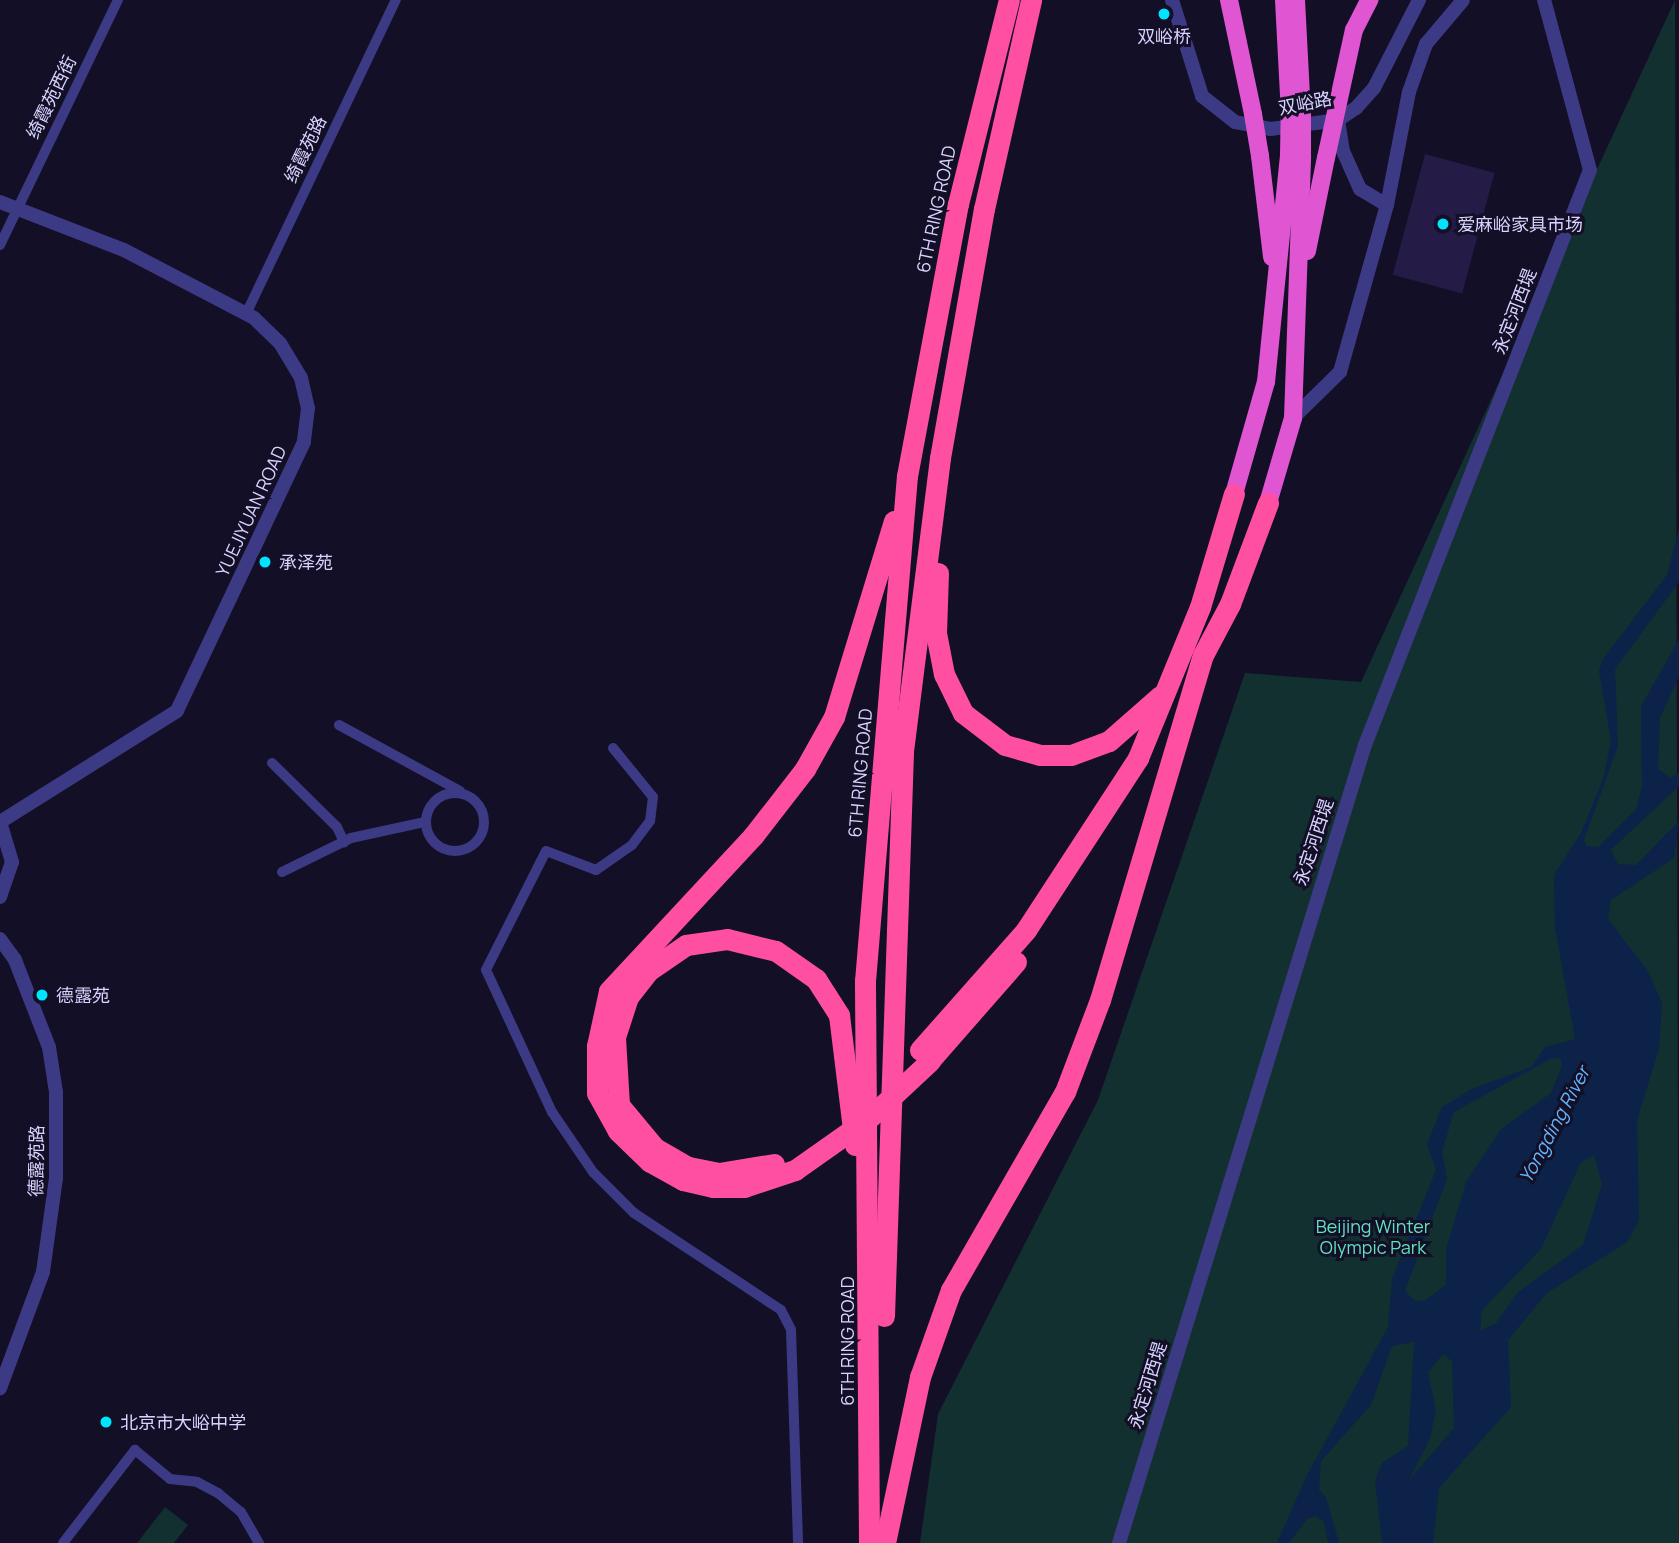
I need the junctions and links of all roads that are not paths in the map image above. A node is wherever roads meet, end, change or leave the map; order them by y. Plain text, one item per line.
1 (118, 0) edge
2 (396, 0) edge
3 (1031, 0) edge
4 (1172, 0) edge
5 (1228, 0) edge
6 (1283, 0) edge
7 (1296, 0) edge
8 (1369, 0) edge
9 (1419, 0) edge
10 (1463, 0) edge
11 (1544, 0) edge
12 (1012, 13) edge
13 (1296, 115) junction
14 (1338, 120) junction
15 (1295, 155) junction
16 (0, 202) edge
17 (1387, 205) junction
18 (16, 210) junction
19 (0, 245) edge
20 (1276, 294) junction
21 (1297, 303) junction
22 (246, 314) junction
23 (1293, 418) junction
24 (940, 458) junction
25 (907, 475) junction
26 (1234, 494) joint
27 (1268, 503) joint
28 (1203, 654) junction
29 (1166, 689) junction
30 (339, 725) dead end
31 (612, 748) dead end
32 (272, 763) dead end
33 (466, 794) junction
34 (0, 822) edge
35 (425, 822) junction
36 (344, 842) junction
37 (282, 872) dead end
38 (0, 897) edge
39 (0, 939) edge
40 (925, 1055) junction
41 (792, 1164) junction
42 (870, 1300) junction
43 (0, 1388) edge
44 (63, 1543) edge
45 (259, 1543) edge
46 (798, 1543) edge
47 (869, 1543) edge
48 (884, 1543) edge
49 (1119, 1543) edge

1 - 18 street, 绮霞苑西街
2 - 22 street, 绮霞苑路
3 - 12 highway
4 - 14 street, 双峪路
5 - 20 highway, bridge
6 - 13 highway
7 - 13 highway
8 - 21 highway, bridge
9 - 14 street, 双峪路
10 - 17 street
11 - 49 street, 永定河西堤
12 - 24 highway, 6TH RING ROAD
12 - 25 highway, 6TH RING ROAD
13 - 15 highway, bridge
14 - 17 street
15 - 20 highway
15 - 21 highway
16 - 18 street, YUEJIYUAN ROAD
17 - 23 street
18 - 19 street, 绮霞苑西街
18 - 22 street, YUEJIYUAN ROAD
20 - 26 highway
21 - 23 highway
22 - 34 street, YUEJIYUAN ROAD
23 - 27 highway
24 - 29 highway
24 - 48 highway, 6TH RING ROAD
25 - 41 highway
25 - 42 highway, 6TH RING ROAD
26 - 29 highway
27 - 28 highway
28 - 40 highway
28 - 48 highway
29 - 40 highway
30 - 33 street
31 - 46 street
32 - 36 street
33 - 35 street
33 - 35 street
34 - 38 street
35 - 36 street
36 - 37 street
39 - 43 street, 德露苑路
40 - 41 highway
41 - 42 highway
42 - 47 highway, 6TH RING ROAD
44 - 45 street

